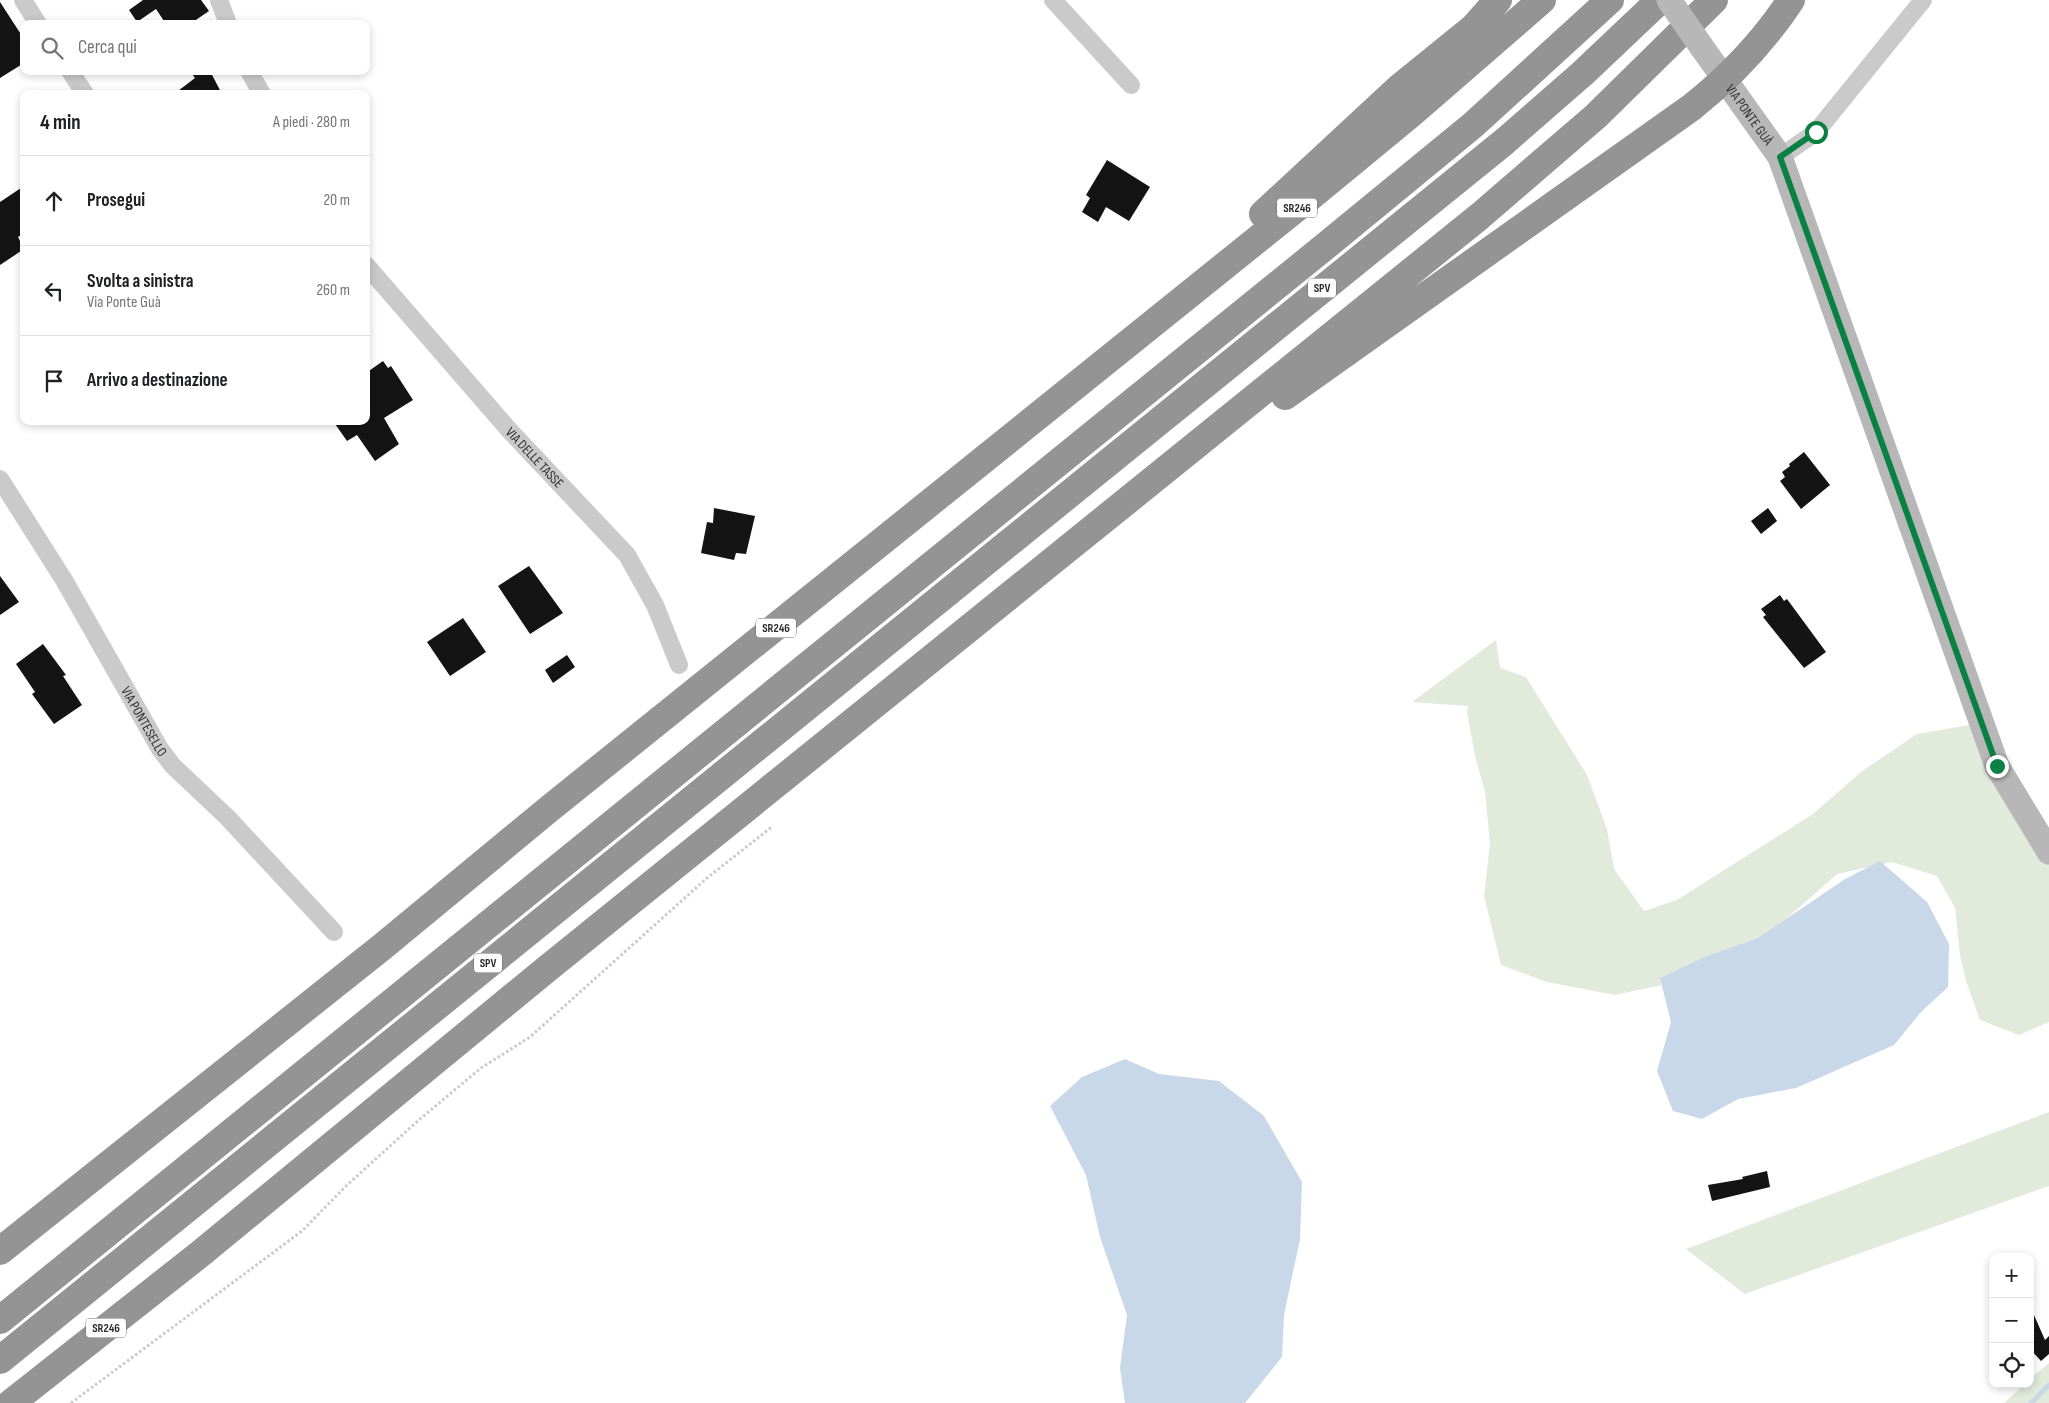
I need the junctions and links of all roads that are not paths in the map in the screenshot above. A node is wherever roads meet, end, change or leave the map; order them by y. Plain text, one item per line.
1 (22, 0) edge
2 (219, 0) edge
3 (1053, 0) edge
4 (1498, 0) edge
5 (1542, 0) edge
6 (1610, 0) edge
7 (1660, 0) edge
8 (1668, 0) edge
9 (1714, 0) edge
10 (1791, 0) edge
11 (1923, 0) edge
12 (35, 20) edge
13 (226, 20) edge
14 (73, 75) edge
15 (251, 75) edge
16 (1726, 80) junction
17 (1131, 85) dead end
18 (82, 90) edge
19 (260, 90) edge
20 (1780, 157) junction
21 (370, 270) edge
22 (1047, 408) junction
23 (0, 479) edge
24 (1121, 507) junction
25 (680, 666) dead end
26 (2049, 852) edge
27 (334, 932) dead end
28 (0, 1251) edge
29 (0, 1320) edge
30 (0, 1360) edge
31 (11, 1403) edge

1 - 12 street
2 - 13 street
3 - 17 street
4 - 22 highway
5 - 22 highway, SR246
6 - 29 highway, SPV
7 - 30 highway, SPV
8 - 16 street, VIA PONTE GUÀ, bridge
9 - 24 highway
10 - 16 highway
11 - 20 street
14 - 18 street
15 - 19 street
16 - 20 street, VIA PONTE GUÀ
16 - 24 highway
20 - 26 street, VIA PONTE GUÀ
21 - 25 street, VIA DELLE TASSE
22 - 28 highway, SR246
23 - 27 street, VIA PONTESELLO
24 - 31 highway, SR246

